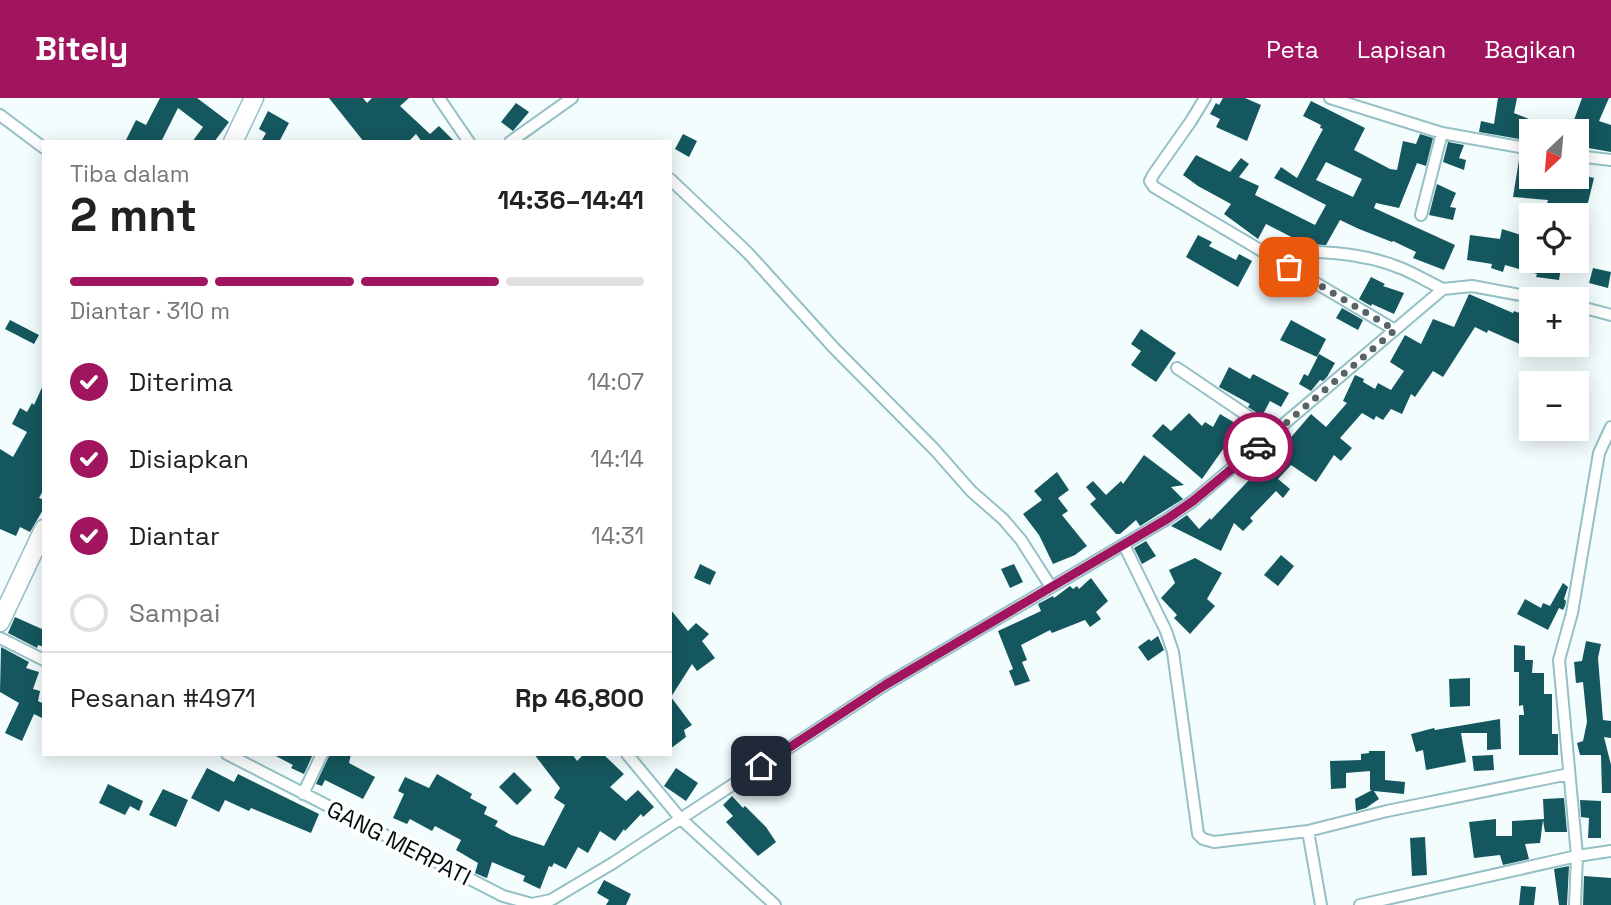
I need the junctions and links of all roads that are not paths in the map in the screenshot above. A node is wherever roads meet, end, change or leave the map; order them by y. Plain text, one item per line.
1 (254, 98) edge
2 (439, 98) edge
3 (572, 98) edge
4 (1205, 98) edge
5 (1330, 98) edge
6 (0, 115) edge
7 (1442, 133) junction
8 (234, 140) edge
9 (468, 140) edge
10 (513, 140) edge
11 (42, 146) edge
12 (1519, 147) edge
13 (1589, 157) edge
14 (1611, 160) edge
15 (672, 181) edge
16 (1421, 215) dead end
17 (1268, 254) junction
18 (1443, 289) junction
19 (1519, 295) edge
20 (1589, 309) edge
21 (1611, 315) edge
22 (1395, 330) junction
23 (1177, 368) dead end
24 (1611, 427) edge
25 (1273, 433) junction
26 (42, 533) edge
27 (1124, 545) junction
28 (1051, 587) junction
29 (0, 622) edge
30 (0, 638) edge
31 (42, 659) edge
32 (231, 756) edge
33 (321, 756) edge
34 (629, 756) edge
35 (1569, 774) junction
36 (303, 793) junction
37 (680, 818) junction
38 (1308, 831) junction
39 (1611, 852) edge
40 (1577, 856) junction
41 (775, 905) edge
42 (1321, 905) edge
43 (1360, 905) edge
44 (1575, 905) edge

1 - 8 main road
2 - 9 street
3 - 10 street
4 - 17 street
5 - 7 street
6 - 11 street
7 - 12 street
7 - 16 street
13 - 14 street
15 - 28 street
17 - 18 street
17 - 22 street
18 - 19 street
18 - 22 street, GANG MERPATI
20 - 21 street
22 - 25 street, GANG MERPATI
23 - 25 street
24 - 35 street
25 - 27 street, GANG MERPATI
26 - 29 main road
27 - 28 street, GANG MERPATI
27 - 38 street
28 - 37 street, GANG MERPATI
30 - 31 street
32 - 36 street, GANG MERPATI
33 - 36 street
34 - 37 street
35 - 38 street
35 - 40 street
36 - 37 street, GANG MERPATI
37 - 41 street
38 - 42 street
39 - 40 street
40 - 43 street
40 - 44 street

